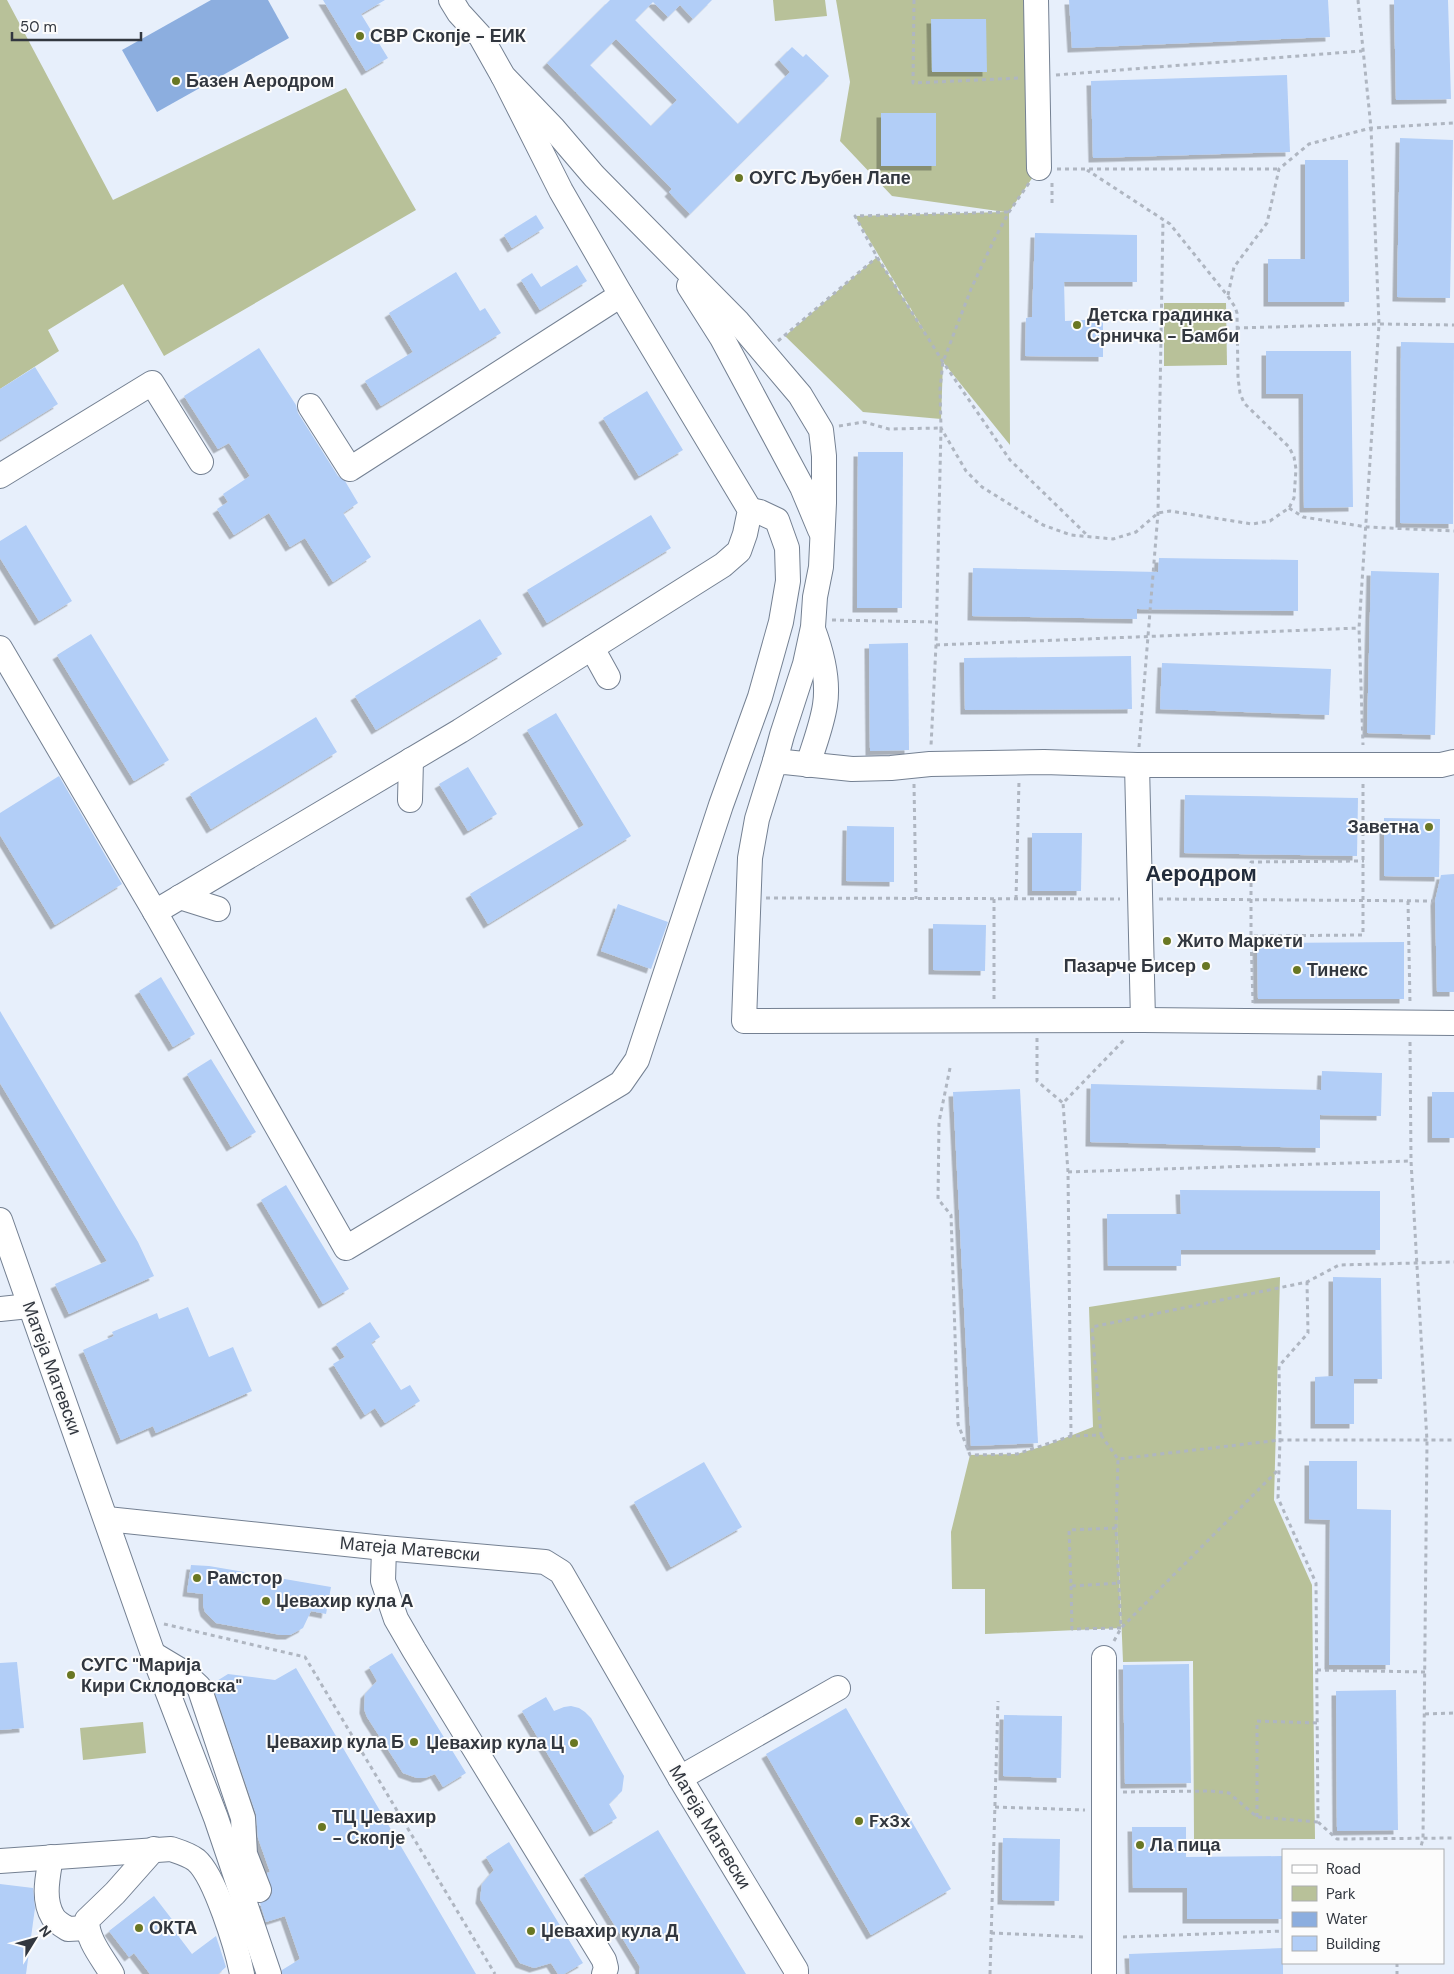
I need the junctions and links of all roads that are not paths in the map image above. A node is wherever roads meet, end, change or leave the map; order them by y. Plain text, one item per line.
1 (451, 0) edge
2 (468, 0) edge
3 (1036, 0) edge
4 (481, 36) junction
5 (502, 61) junction
6 (1046, 169) road end
7 (661, 243) junction
8 (621, 295) junction
9 (310, 406) dead end
10 (201, 462) dead end
11 (0, 476) edge
12 (750, 510) junction
13 (822, 533) junction
14 (813, 623) junction
15 (0, 648) edge
16 (592, 648) junction
17 (608, 677) dead end
18 (412, 760) junction
19 (775, 761) junction
20 (1454, 762) edge
21 (808, 765) junction
22 (1137, 765) junction
23 (410, 800) dead end
24 (180, 897) junction
25 (218, 909) dead end
26 (155, 912) junction
27 (1143, 1020) junction
28 (1454, 1023) edge
29 (0, 1220) edge
30 (29, 1306) junction
31 (0, 1309) edge
32 (107, 1519) junction
33 (384, 1548) junction
34 (153, 1654) junction
35 (1104, 1658) road end
36 (183, 1672) junction
37 (838, 1688) dead end
38 (195, 1705) dead end
39 (680, 1778) junction
40 (154, 1850) junction
41 (51, 1857) junction
42 (0, 1860) edge
43 (259, 1890) dead end
44 (87, 1928) junction
45 (270, 1971) edge
46 (112, 1974) edge
47 (242, 1974) edge
48 (604, 1974) edge
49 (796, 1974) edge
50 (1104, 1974) edge

1 - 4 street
2 - 4 street
3 - 6 street
4 - 5 street
5 - 7 street
5 - 8 street
7 - 13 street
7 - 13 street
8 - 9 street
8 - 12 street
10 - 11 street
12 - 16 street
12 - 26 street
13 - 14 street
14 - 19 street
14 - 21 street
15 - 26 street
16 - 17 street
16 - 18 street
18 - 23 street
18 - 24 street
19 - 21 street
19 - 27 street
20 - 22 street
21 - 22 street
22 - 27 street
24 - 25 street
24 - 26 street
27 - 28 street
29 - 30 street, Матеја Матевски
30 - 31 street
30 - 32 street, Матеја Матевски
32 - 33 street, Матеја Матевски
32 - 34 street
33 - 39 street, Матеја Матевски
33 - 48 street
34 - 36 street
34 - 45 street
35 - 50 street
36 - 38 street
36 - 43 street
37 - 39 street
39 - 49 street, Матеја Матевски
40 - 41 street
40 - 44 street
40 - 47 street
41 - 42 street
41 - 44 street
44 - 46 street

